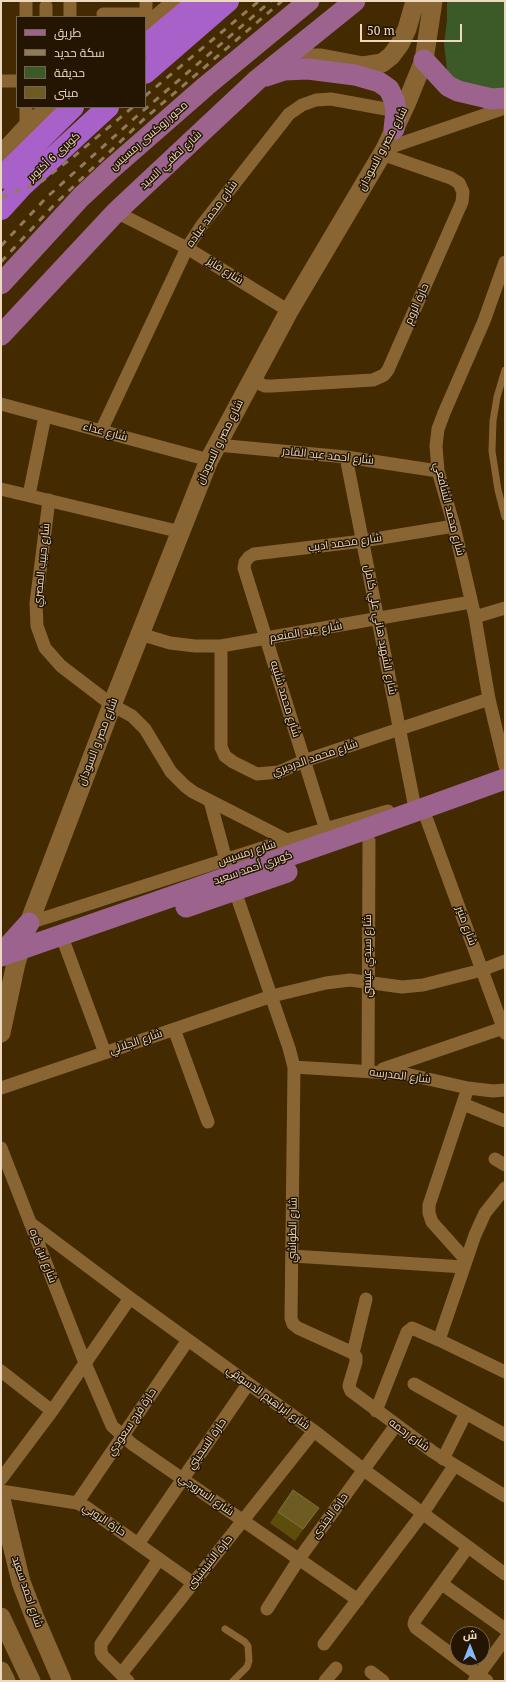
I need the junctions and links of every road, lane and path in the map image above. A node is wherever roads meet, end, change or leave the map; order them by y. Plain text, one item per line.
1 (26, 1) edge
2 (70, 1) edge
3 (146, 1) edge
4 (177, 1) edge
5 (199, 1) edge
6 (228, 1) edge
7 (309, 1) edge
8 (355, 1) edge
9 (415, 1) edge
10 (433, 1) edge
11 (103, 11) edge
12 (26, 16) edge
13 (70, 16) edge
14 (119, 16) edge
15 (145, 16) edge
16 (146, 23) edge
17 (146, 45) edge
18 (424, 60) junction
19 (278, 63) junction
20 (146, 72) edge
21 (257, 80) junction
22 (1, 81) edge
23 (16, 81) edge
24 (505, 98) edge
25 (26, 108) edge
26 (50, 108) edge
27 (72, 108) edge
28 (107, 108) edge
29 (505, 108) edge
30 (397, 117) junction
31 (26, 128) junction
32 (384, 151) junction
33 (1, 155) edge
34 (1, 178) edge
35 (1, 209) edge
36 (116, 212) junction
37 (187, 248) junction
38 (505, 262) edge
39 (1, 284) edge
40 (289, 311) junction
41 (1, 335) edge
42 (505, 370) edge
43 (504, 379) edge
44 (251, 380) junction
45 (1, 404) edge
46 (46, 416) junction
47 (100, 431) junction
48 (213, 453) junction
49 (346, 457) junction
50 (438, 471) junction
51 (1, 489) edge
52 (29, 495) junction
53 (49, 500) junction
54 (505, 517) edge
55 (454, 526) junction
56 (181, 532) junction
57 (363, 541) junction
58 (244, 568) joint
59 (471, 602) junction
60 (505, 608) edge
61 (474, 617) junction
62 (378, 619) junction
63 (140, 634) junction
64 (267, 639) junction
65 (221, 646) junction
66 (489, 699) junction
67 (112, 705) junction
68 (400, 729) junction
69 (304, 761) junction
70 (505, 766) edge
71 (505, 778) edge
72 (505, 791) edge
73 (210, 801) junction
74 (414, 803) junction
75 (427, 820) junction
76 (326, 830) junction
77 (360, 838) junction
78 (287, 840) junction
79 (226, 860) junction
80 (235, 891) junction
81 (29, 923) junction
82 (65, 945) junction
83 (6, 958) edge
84 (505, 961) edge
85 (482, 970) junction
86 (368, 982) junction
87 (272, 996) junction
88 (174, 1030) junction
89 (504, 1031) edge
90 (1, 1033) edge
91 (105, 1053) junction
92 (294, 1067) junction
93 (373, 1071) junction
94 (1, 1088) edge
95 (468, 1088) junction
96 (505, 1090) edge
97 (463, 1104) junction
98 (505, 1120) edge
99 (208, 1122) dead end
100 (1, 1148) edge
101 (505, 1188) edge
102 (30, 1223) junction
103 (293, 1256) junction
104 (465, 1264) junction
105 (130, 1298) junction
106 (366, 1299) dead end
107 (188, 1340) junction
108 (440, 1340) junction
109 (354, 1353) junction
110 (85, 1364) junction
111 (1, 1371) edge
112 (505, 1372) edge
113 (248, 1384) junction
114 (414, 1384) dead end
115 (376, 1411) junction
116 (52, 1412) junction
117 (466, 1413) junction
118 (396, 1425) junction
119 (314, 1431) junction
120 (505, 1435) edge
121 (122, 1436) junction
122 (443, 1458) junction
123 (454, 1466) junction
124 (364, 1470) junction
125 (1, 1479) edge
126 (183, 1479) junction
127 (1, 1491) edge
128 (505, 1496) edge
129 (1, 1499) edge
130 (77, 1503) junction
131 (423, 1513) junction
132 (243, 1521) junction
133 (138, 1544) junction
134 (468, 1547) junction
135 (1, 1556) edge
136 (159, 1559) junction
137 (299, 1559) junction
138 (505, 1574) edge
139 (193, 1583) junction
140 (442, 1584) junction
141 (358, 1600) junction
142 (268, 1609) dead end
143 (1, 1617) edge
144 (225, 1629) dead end
145 (505, 1629) edge
146 (505, 1640) edge
147 (324, 1644) dead end
148 (336, 1668) dead end
149 (1, 1671) edge
150 (371, 1672) dead end
151 (124, 1677) edge
152 (480, 1679) edge
153 (6, 1681) edge
154 (31, 1681) edge
155 (56, 1681) edge
156 (62, 1681) edge
157 (233, 1681) edge
158 (325, 1681) edge
159 (383, 1681) edge

1 - 12 street
2 - 13 street
3 - 15 street
4 - 16 main road
5 - 17 highway
6 - 20 highway
7 - 39 main road, محور روكسى رمسيس
8 - 19 main road, شارع لطفي السيد
9 - 19 main road
10 - 18 main road, شارع مصر و السودان
11 - 14 street
18 - 24 main road
18 - 30 main road, شارع مصر و السودان
19 - 21 main road, شارع لطفي السيد
21 - 30 main road
21 - 36 main road, شارع لطفي السيد
22 - 23 street
25 - 31 street
26 - 31 main road
27 - 34 highway, كوبرى 6 أكتوبر
28 - 35 highway, كوبرى 6 أكتوبر
29 - 32 street
30 - 32 main road, شارع مصر و السودان
30 - 37 street, شارع محمد عباده
31 - 33 main road
32 - 40 main road, شارع مصر و السودان
32 - 44 street, حارة الروم
36 - 37 street, شارع فايز
36 - 41 main road, شارع لطفي السيد
37 - 40 street, شارع فايز
37 - 47 street, شارع محمد عباده
38 - 50 street, شارع محمد الشافعي
40 - 44 main road, شارع مصر و السودان
42 - 43 lane
43 - 54 lane
44 - 48 main road, شارع مصر و السودان
45 - 46 street, شارع عداء
46 - 47 street, شارع عداء
46 - 52 street
47 - 48 street, شارع عداء
48 - 49 street, شارع احمد عبد القادر
48 - 56 main road, شارع مصر و السودان
49 - 50 street, شارع احمد عبد القادر
49 - 57 street, شارع الشهيد هاني علي كامل
50 - 55 street, شارع محمد الشافعي
51 - 52 street
52 - 53 street
53 - 56 street
53 - 67 street, شارع حبيب المصري
55 - 57 street, شارع محمد اديب
55 - 59 street, شارع محمد الشافعي
56 - 63 main road, شارع مصر و السودان
57 - 58 street, شارع محمد اديب
57 - 62 street, شارع الشهيد هاني علي كامل
58 - 64 street, شارع محمد شلبيه
59 - 61 street, شارع محمد الشافعي
59 - 62 street, شارع عبد المنعم
60 - 61 street
61 - 66 street, شارع محمد الشافعي
62 - 64 street, شارع عبد المنعم
62 - 68 street, شارع الشهيد هاني علي كامل
63 - 65 street, شارع عبد المنعم
63 - 67 main road, شارع مصر و السودان
64 - 65 street, شارع عبد المنعم
64 - 69 street, شارع محمد شلبيه
65 - 69 street, شارع محمد الدرديري
66 - 68 street, شارع محمد الدرديري
66 - 70 street, شارع محمد الشافعي
67 - 73 street, شارع حبيب المصري
67 - 81 main road, شارع مصر و السودان
68 - 69 street, شارع محمد الدرديري
68 - 74 street, شارع الشهيد هاني علي كامل
69 - 76 street, شارع محمد شلبيه
71 - 74 street, شارع رمسيس
71 - 77 main road, كوبري أحمد سعيد
72 - 75 main road
73 - 78 street, شارع حبيب المصري
73 - 79 street
74 - 76 street, شارع رمسيس
75 - 77 main road
75 - 85 street, شارع منير
76 - 78 street, شارع رمسيس
77 - 80 main road
77 - 83 main road, كوبري أحمد سعيد
77 - 86 street, شارع سيدي عيسي
78 - 79 street, شارع رمسيس
79 - 81 street, شارع رمسيس
80 - 82 main road
80 - 87 street, شارع الطواشي
81 - 83 main road
82 - 83 main road
82 - 91 street
83 - 90 main road
84 - 85 street, شارع الجلالي
85 - 86 street, شارع الجلالي
85 - 89 street, شارع منير
86 - 87 street, شارع الجلالي
86 - 93 street, شارع سيدي عيسي
87 - 88 street, شارع الجلالي
87 - 92 street, شارع الطواشي
88 - 91 street, شارع الجلالي
88 - 99 street
89 - 93 street
91 - 94 street, شارع الجلالي
92 - 93 street, شارع المدرسه
92 - 103 street, شارع الطواشي
93 - 95 street, شارع المدرسه
95 - 96 street, شارع المدرسه
95 - 97 street
97 - 98 street
97 - 104 street
100 - 102 street, شارع ابن كره
101 - 104 street
102 - 105 street, شارع ابراهيم الدسوقي
102 - 110 street, شارع ابن كره
103 - 104 street
103 - 109 street, شارع الطواشي
104 - 108 street
105 - 107 street, شارع ابراهيم الدسوقي
105 - 110 street
106 - 109 street
107 - 113 street, شارع ابراهيم الدسوقي
107 - 121 street, حارة فرج سعودي
108 - 112 street
108 - 115 street
109 - 115 street, شارع رحمه
110 - 116 street
110 - 121 street, شارع السروجي
111 - 116 street
113 - 119 street, شارع ابراهيم الدسوقي
113 - 126 street, حارة السحيني
114 - 117 street
115 - 118 street, شارع رحمه
116 - 125 street
117 - 120 street
117 - 122 street
118 - 122 street, شارع رحمه
118 - 124 street, حارة الجندى
119 - 124 street, شارع ابراهيم الدسوقي
119 - 132 street, حارة الشيشينى
121 - 126 street, شارع السروجي
121 - 130 street, حارة فرج سعودي
122 - 123 street, شارع رحمه
123 - 128 street, شارع رحمه
123 - 131 street
124 - 131 street, شارع ابراهيم الدسوقي
124 - 137 street, حارة الجندى
126 - 132 street, شارع السروجي
126 - 133 street, حارة السحيني
127 - 130 street, حارة الروبي
129 - 156 main road, شارع احمد سعيد
130 - 133 street, حارة الروبي
131 - 134 street, شارع ابراهيم الدسوقي
131 - 141 street
132 - 137 street, شارع السروجي
132 - 139 street, حارة الشيشينى
133 - 136 street, حارة الروبي
134 - 138 street, شارع ابراهيم الدسوقي
134 - 140 street
135 - 155 main road
136 - 139 street, حارة الروبي
136 - 151 street
137 - 141 street, شارع السروجي
137 - 142 street, حارة الجندى
139 - 151 street, حارة الشيشينى
140 - 145 street
140 - 152 street
141 - 147 street
143 - 154 main road
144 - 157 lane
146 - 152 street
148 - 158 street
149 - 153 main road
150 - 159 street

